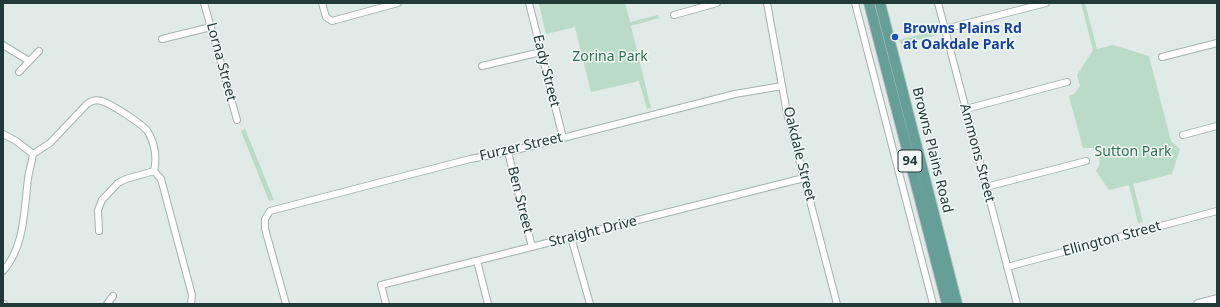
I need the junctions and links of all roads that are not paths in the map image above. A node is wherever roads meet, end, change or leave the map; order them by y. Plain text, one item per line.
1 (204, 3) edge
2 (322, 3) edge
3 (398, 3) edge
4 (529, 3) edge
5 (717, 3) edge
6 (767, 3) edge
7 (855, 3) edge
8 (869, 3) edge
9 (880, 3) edge
10 (938, 3) edge
11 (1046, 3) edge
12 (674, 15) dead end
13 (211, 27) junction
14 (945, 29) junction
15 (162, 39) dead end
16 (1217, 42) edge
17 (3, 45) edge
18 (38, 50) dead end
19 (541, 52) junction
20 (1162, 57) dead end
21 (29, 60) junction
22 (482, 66) dead end
23 (19, 72) dead end
24 (1067, 82) dead end
25 (782, 86) junction
26 (966, 109) junction
27 (237, 120) dead end
28 (1217, 126) edge
29 (3, 134) edge
30 (1183, 135) dead end
31 (563, 138) junction
32 (508, 152) junction
33 (34, 154) junction
34 (1086, 161) dead end
35 (154, 171) junction
36 (804, 178) junction
37 (986, 187) junction
38 (1217, 212) edge
39 (99, 230) dead end
40 (571, 237) junction
41 (532, 247) junction
42 (476, 261) junction
43 (1007, 267) junction
44 (3, 271) edge
45 (113, 296) dead end
46 (1217, 299) edge
47 (107, 304) edge
48 (191, 304) edge
49 (286, 304) edge
50 (386, 304) edge
51 (488, 304) edge
52 (590, 304) edge
53 (837, 304) edge
54 (933, 304) edge
55 (947, 304) edge
56 (958, 304) edge
57 (1017, 304) edge
58 (1198, 304) edge

1 - 13 street, Lorna Street
2 - 3 street
4 - 19 street, Eady Street
5 - 12 street
6 - 25 street, Oakdale Street
7 - 54 street
8 - 55 main road, Browns Plains Road / 94
9 - 56 main road, Browns Plains Road / 94
10 - 14 street, Ammons Street
11 - 14 street
13 - 15 street
13 - 27 street, Lorna Street
14 - 26 street, Ammons Street
16 - 20 street
17 - 21 street
18 - 21 street
19 - 22 street
19 - 31 street, Eady Street
21 - 23 street
24 - 26 street
25 - 31 street, Furzer Street
25 - 36 street, Oakdale Street
26 - 37 street, Ammons Street
28 - 30 street
29 - 33 street
31 - 32 street, Furzer Street
32 - 41 street, Ben Street
32 - 49 street, Furzer Street
33 - 35 street
33 - 44 street
34 - 37 street
35 - 39 street
35 - 48 street
36 - 40 street, Straight Drive
36 - 53 street, Oakdale Street
37 - 43 street, Ammons Street
38 - 43 street, Ellington Street
40 - 41 street, Straight Drive
40 - 52 street
41 - 42 street, Straight Drive
42 - 50 street, Straight Drive
42 - 51 street
43 - 57 street, Ammons Street
45 - 47 street
46 - 58 street

